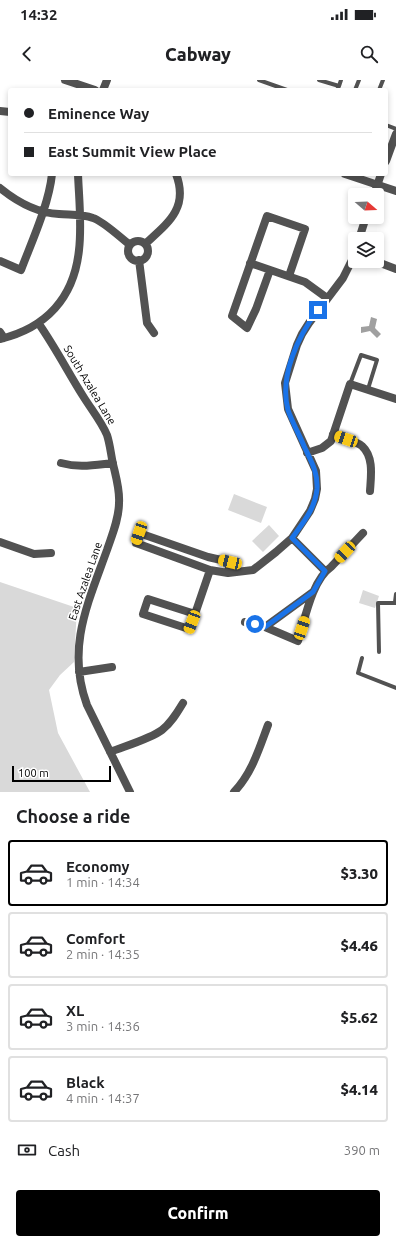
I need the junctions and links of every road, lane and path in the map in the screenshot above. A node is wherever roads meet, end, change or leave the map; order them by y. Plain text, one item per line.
1 (65, 80) edge
2 (259, 80) edge
3 (319, 80) edge
4 (341, 80) edge
5 (268, 82) edge
6 (89, 88) edge
7 (282, 88) edge
8 (338, 88) edge
9 (396, 134) edge
10 (388, 156) edge
11 (52, 176) edge
12 (78, 176) edge
13 (177, 176) edge
14 (351, 176) edge
15 (380, 176) edge
16 (378, 185) junction
17 (0, 188) edge
18 (377, 188) edge
19 (396, 191) edge
20 (42, 211) junction
21 (80, 215) junction
22 (146, 244) junction
23 (130, 245) junction
24 (139, 260) junction
25 (0, 261) edge
26 (250, 263) junction
27 (384, 264) edge
28 (348, 268) edge
29 (396, 269) edge
30 (270, 270) junction
31 (288, 276) junction
32 (327, 298) junction
33 (39, 324) junction
34 (154, 333) dead end
35 (2, 336) edge
36 (350, 384) junction
37 (368, 389) junction
38 (396, 399) edge
39 (333, 434) junction
40 (307, 453) junction
41 (113, 462) junction
42 (61, 463) dead end
43 (370, 491) dead end
44 (363, 533) dead end
45 (292, 538) junction
46 (0, 542) edge
47 (51, 553) dead end
48 (210, 570) junction
49 (325, 571) junction
50 (228, 573) junction
51 (313, 592) junction
52 (396, 594) edge
53 (396, 603) edge
54 (195, 614) junction
55 (245, 622) dead end
56 (265, 627) junction
57 (379, 652) dead end
58 (362, 658) dead end
59 (112, 667) dead end
60 (79, 672) junction
61 (396, 688) edge
62 (183, 703) dead end
63 (268, 725) dead end
64 (110, 752) junction
65 (130, 792) edge
66 (234, 792) edge

1 - 6 street
2 - 5 lane
3 - 8 lane
4 - 8 lane
5 - 7 lane
9 - 10 street
11 - 20 street
12 - 21 street
13 - 22 street
14 - 16 street
15 - 16 street
16 - 18 street
16 - 19 street
17 - 20 street
20 - 21 street
20 - 25 street
21 - 23 street
21 - 33 street
22 - 23 street
22 - 24 street
23 - 24 street
24 - 34 street
26 - 30 street
26 - 30 street
26 - 31 street
27 - 29 street
28 - 32 street
30 - 31 street
31 - 32 street
32 - 40 street
33 - 35 street
33 - 41 street, South Azalea Lane
36 - 37 street
36 - 37 lane
36 - 39 street
37 - 38 street
39 - 40 street
39 - 43 street
40 - 45 street
41 - 42 street
41 - 60 street, East Azalea Lane
44 - 49 street
45 - 49 street
45 - 50 street
46 - 47 street
48 - 50 street
48 - 50 street
48 - 54 street
49 - 51 street
51 - 56 street
51 - 56 street
52 - 53 lane
53 - 57 lane
54 - 54 street
55 - 56 street
58 - 61 lane
59 - 60 street
60 - 64 street, East Azalea Lane
62 - 64 street
63 - 66 street
64 - 65 street, East Azalea Lane

